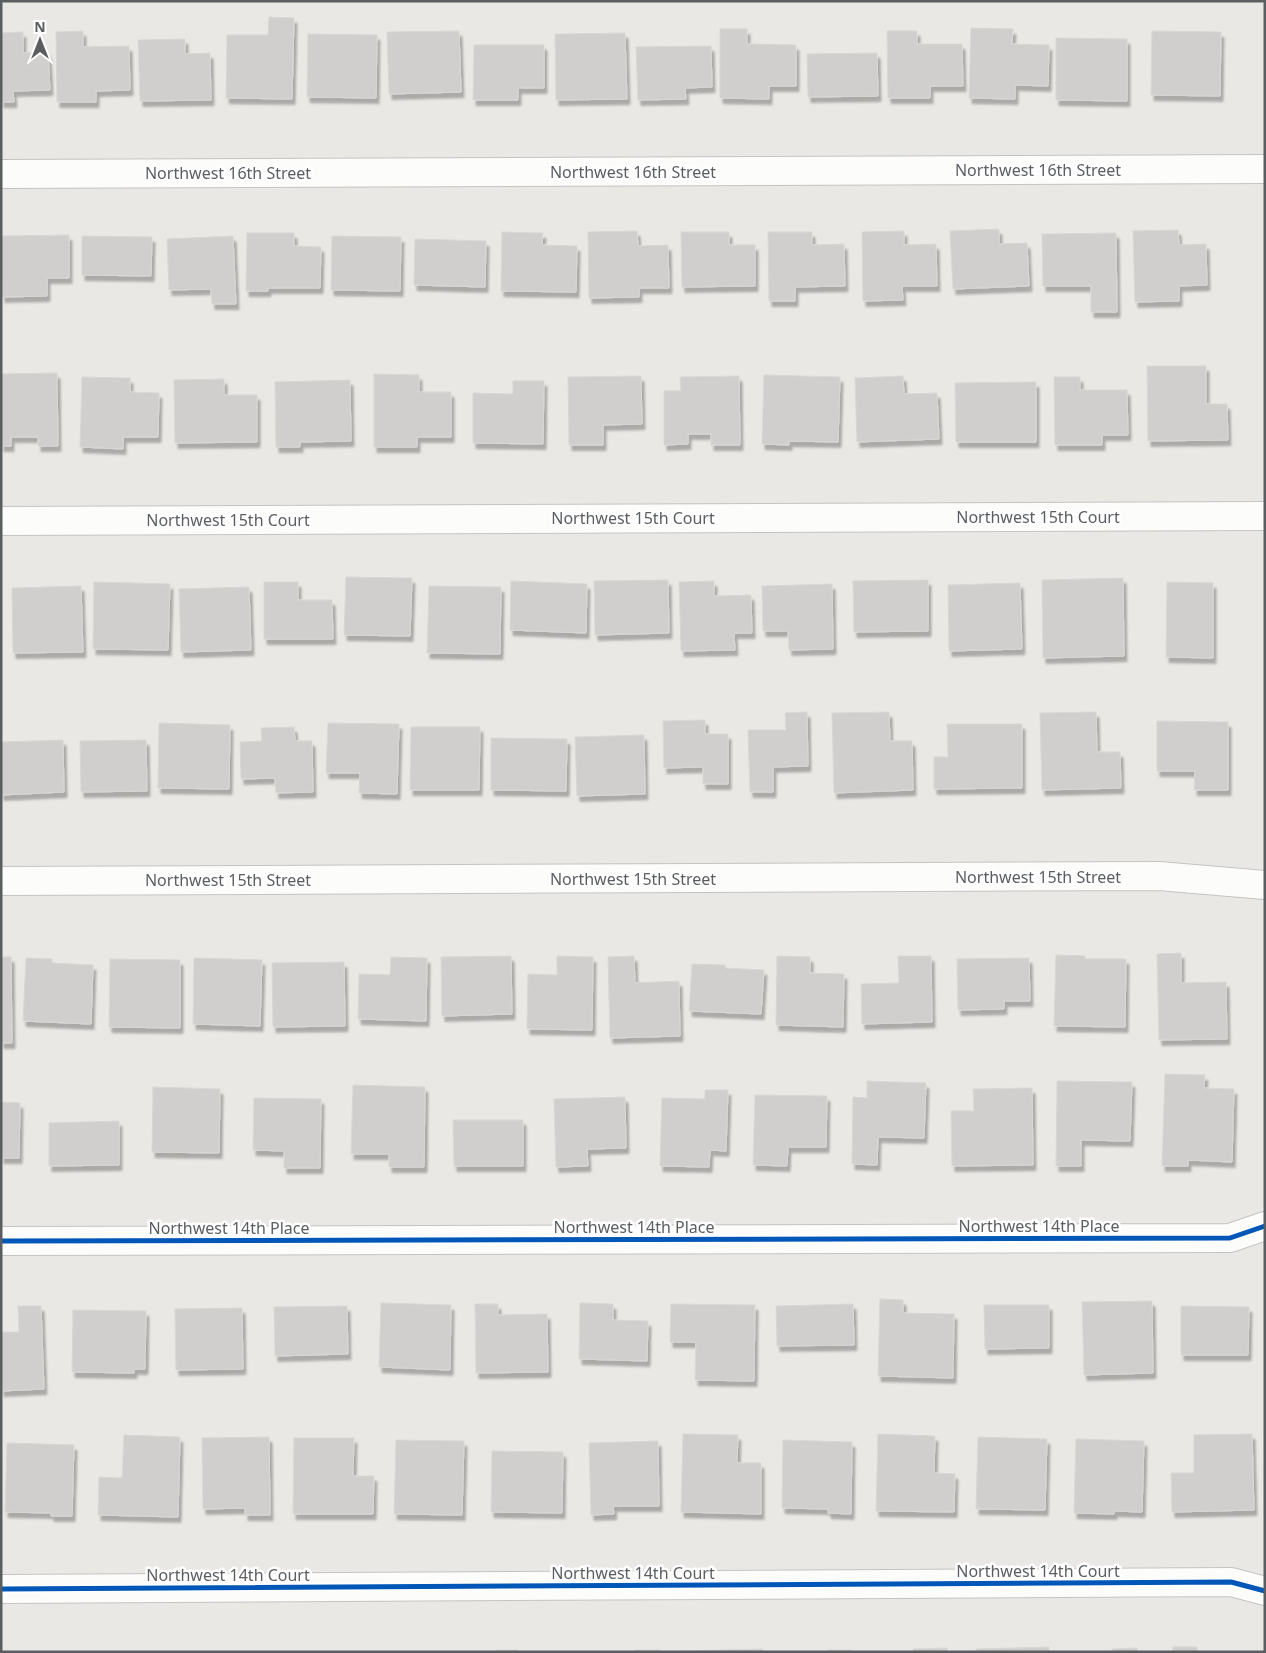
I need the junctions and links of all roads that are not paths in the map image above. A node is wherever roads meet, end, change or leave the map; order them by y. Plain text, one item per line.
1 (1265, 169) edge
2 (1, 174) edge
3 (1265, 516) edge
4 (1, 521) edge
5 (1, 881) edge
6 (1265, 886) edge
7 (1265, 1226) edge
8 (1, 1241) edge
9 (1, 1589) edge
10 (1265, 1591) edge

1 - 2 street, Northwest 16th Street
3 - 4 street, Northwest 15th Court
5 - 6 street, Northwest 15th Street
7 - 8 street, Northwest 14th Place
9 - 10 street, Northwest 14th Court

